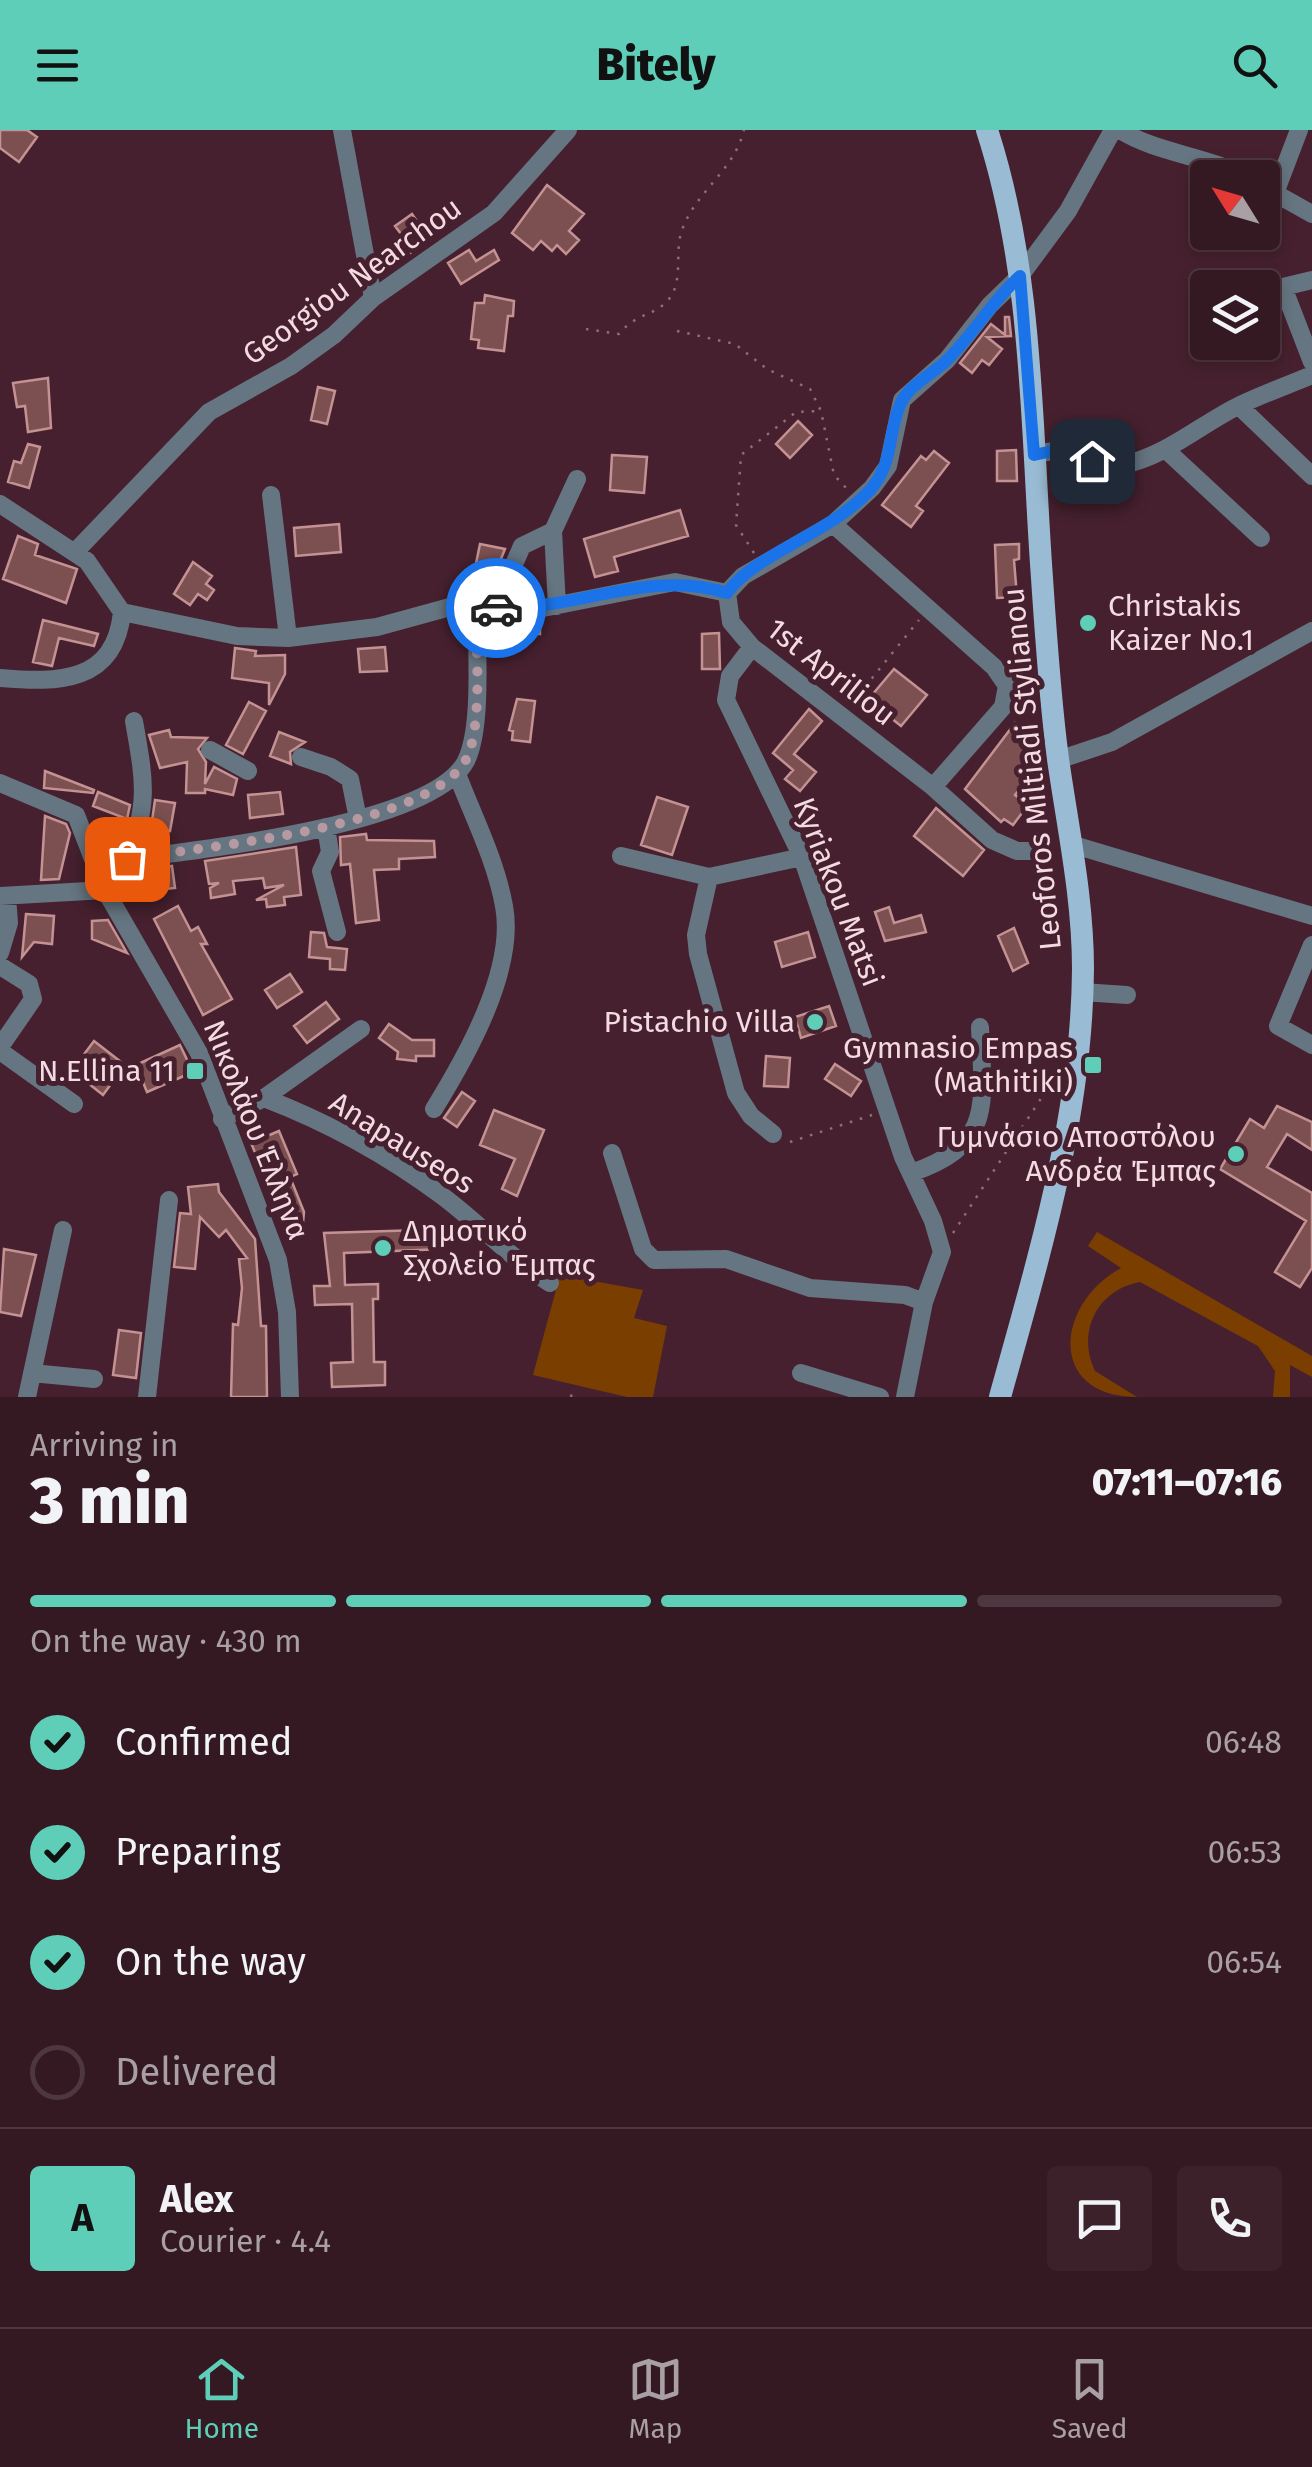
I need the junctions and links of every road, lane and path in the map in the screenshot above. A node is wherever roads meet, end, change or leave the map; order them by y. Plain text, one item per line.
1 (342, 130) edge
2 (568, 130) edge
3 (744, 130) edge
4 (988, 130) edge
5 (1117, 130) edge
6 (1298, 130) edge
7 (1209, 160) edge
8 (1280, 167) edge
9 (1280, 196) edge
10 (1312, 214) edge
11 (1020, 276) junction
12 (1312, 280) edge
13 (373, 298) junction
14 (586, 328) dead end
15 (677, 331) dead end
16 (1312, 362) edge
17 (1312, 375) edge
18 (1239, 406) junction
19 (820, 411) junction
20 (1165, 449) junction
21 (1034, 455) junction
22 (1312, 476) edge
23 (577, 479) dead end
24 (272, 495) dead end
25 (859, 502) junction
26 (0, 504) edge
27 (833, 524) junction
28 (553, 531) junction
29 (1261, 538) dead end
30 (76, 552) junction
31 (767, 561) junction
32 (727, 593) junction
33 (556, 606) junction
34 (476, 608) junction
35 (928, 609) junction
36 (122, 612) junction
37 (1312, 631) edge
38 (288, 638) junction
39 (752, 646) junction
40 (0, 678) edge
41 (841, 716) junction
42 (134, 721) dead end
43 (210, 750) dead end
44 (301, 757) dead end
45 (1058, 760) junction
46 (248, 770) dead end
47 (457, 774) junction
48 (0, 783) edge
49 (933, 787) junction
50 (358, 819) junction
51 (326, 827) junction
52 (1074, 846) junction
53 (1034, 851) dead end
54 (621, 856) dead end
55 (802, 857) junction
56 (127, 859) junction
57 (95, 863) junction
58 (708, 876) junction
59 (106, 890) junction
60 (4, 896) edge
61 (1312, 916) edge
62 (337, 932) dead end
63 (1312, 945) edge
64 (0, 953) edge
65 (0, 966) edge
66 (1082, 992) junction
67 (1128, 995) dead end
68 (980, 1027) dead end
69 (360, 1029) dead end
70 (1312, 1045) edge
71 (0, 1049) edge
72 (1079, 1057) junction
73 (264, 1098) junction
74 (74, 1104) dead end
75 (434, 1109) dead end
76 (887, 1109) junction
77 (222, 1119) junction
78 (773, 1134) joint
79 (612, 1154) dead end
80 (911, 1174) junction
81 (168, 1200) dead end
82 (63, 1230) dead end
83 (942, 1252) junction
84 (550, 1284) dead end
85 (924, 1302) junction
86 (801, 1372) dead end
87 (32, 1373) junction
88 (94, 1379) dead end
89 (573, 1388) dead end
90 (27, 1397) edge
91 (146, 1397) edge
92 (290, 1397) edge
93 (571, 1397) edge
94 (880, 1397) edge
95 (905, 1397) edge
96 (1000, 1397) edge

1 - 13 street
2 - 13 street, Georgiou Nearchou
3 - 14 path
4 - 11 main road, Leoforos Miltiadi Stylianou
5 - 7 street
5 - 11 street
6 - 8 street
9 - 10 street
11 - 21 main road, Leoforos Miltiadi Stylianou
11 - 25 street
12 - 16 street
13 - 30 street, Georgiou Nearchou
15 - 19 path
17 - 18 street
18 - 20 street
18 - 22 street
19 - 25 path
19 - 31 path
20 - 21 street
20 - 29 street
21 - 45 main road, Leoforos Miltiadi Stylianou
23 - 28 street
24 - 38 street
25 - 27 street
26 - 30 street
27 - 31 street
27 - 35 street
28 - 33 street
28 - 34 street
30 - 36 street
31 - 32 street
32 - 33 street
32 - 39 street, 1st Apriliou
33 - 34 street
34 - 38 street
34 - 47 street
35 - 41 path
35 - 49 street
36 - 38 street
36 - 40 street
37 - 45 street
39 - 41 street, 1st Apriliou
39 - 55 street, Kyriakou Matsi
41 - 49 street, 1st Apriliou
42 - 56 street
43 - 46 street
44 - 50 street
45 - 52 main road, Leoforos Miltiadi Stylianou
47 - 50 street
47 - 75 street
48 - 57 street, Νικολάου Έλληνα
49 - 53 street, 1st Apriliou
50 - 51 street
51 - 56 street
51 - 62 street
52 - 61 street
52 - 66 main road, Leoforos Miltiadi Stylianou
54 - 58 street
55 - 58 street
55 - 76 street, Kyriakou Matsi
56 - 57 street
57 - 59 street, Νικολάου Έλληνα
58 - 78 street
59 - 60 street
59 - 77 street, Νικολάου Έλληνα
60 - 64 street
63 - 70 street
65 - 71 street
66 - 67 street
66 - 72 main road, Leoforos Miltiadi Stylianou
68 - 80 street
69 - 73 street
71 - 74 street
72 - 83 path
72 - 96 main road, Leoforos Miltiadi Stylianou
73 - 77 street
73 - 84 street, Anapauseos
76 - 78 path
76 - 80 street, Kyriakou Matsi
77 - 92 street, Νικολάου Έλληνα
79 - 85 street
80 - 83 street, Kyriakou Matsi
81 - 91 street
82 - 87 street
83 - 85 street
85 - 95 street
86 - 94 street
87 - 88 street
87 - 90 street
89 - 93 path

